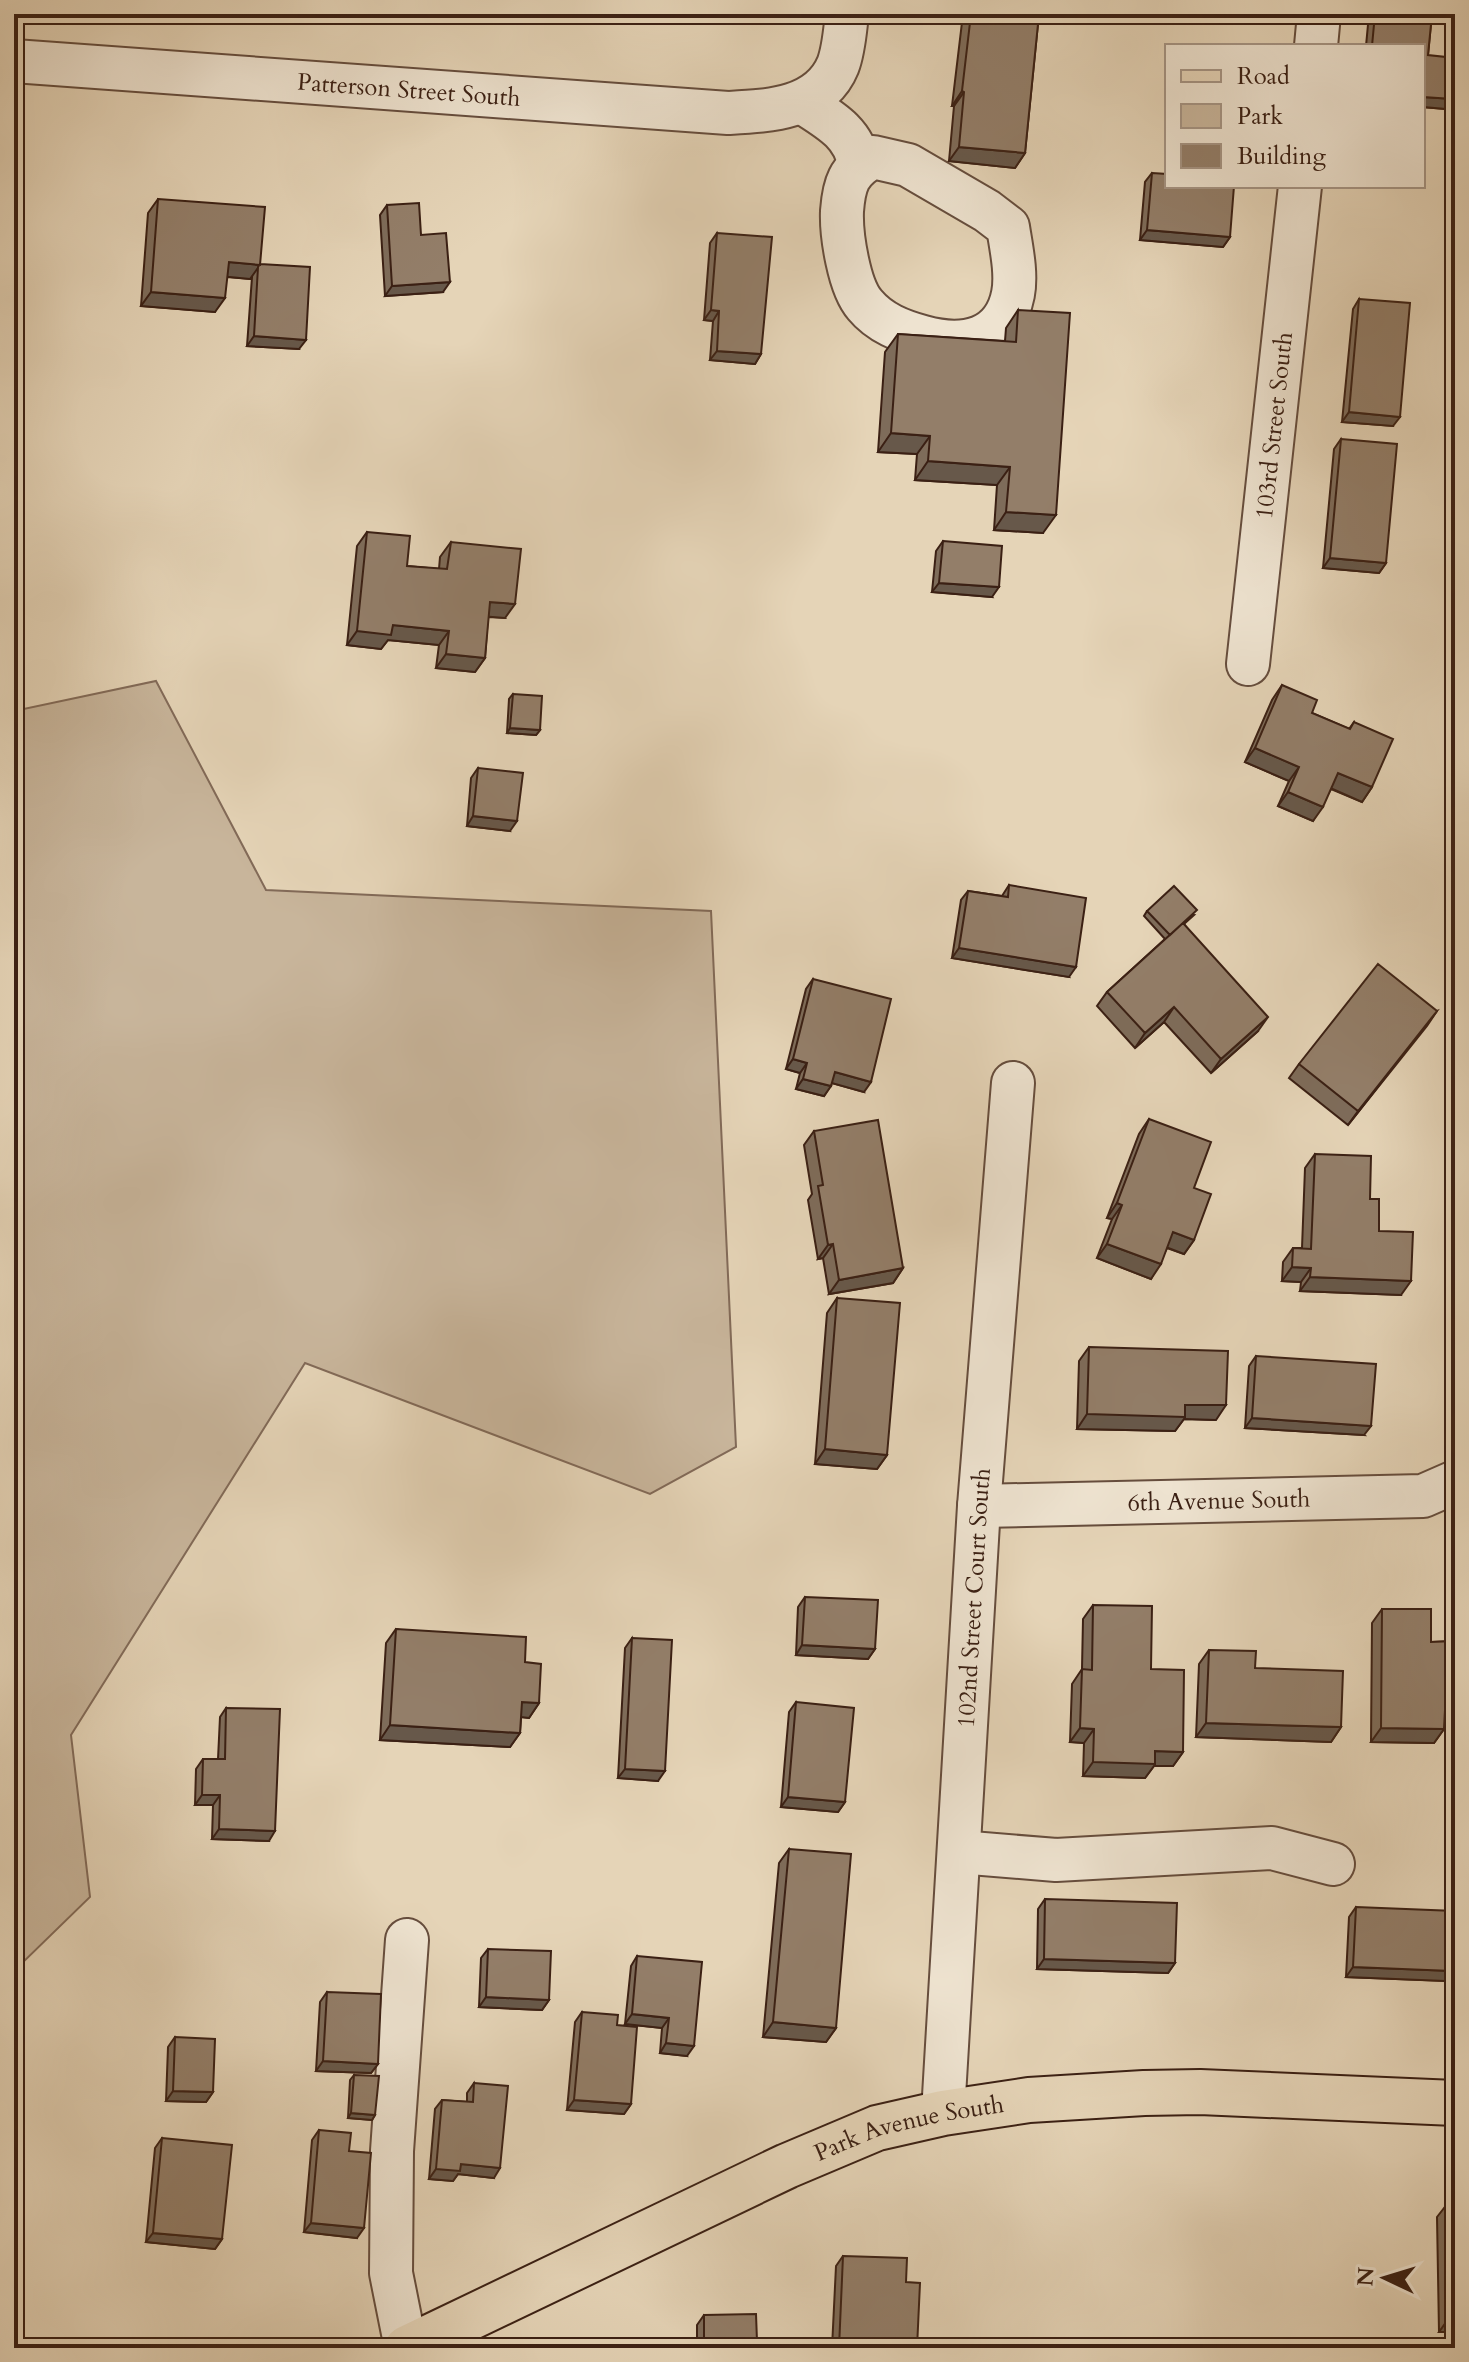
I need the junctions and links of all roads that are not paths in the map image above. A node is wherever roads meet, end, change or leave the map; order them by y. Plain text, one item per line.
1 (847, 14) edge
2 (1319, 14) edge
3 (1316, 44) edge
4 (14, 61) edge
5 (802, 102) junction
6 (859, 164) junction
7 (1300, 188) edge
8 (1248, 664) dead end
9 (1013, 1083) dead end
10 (1455, 1482) edge
11 (979, 1506) junction
12 (959, 1852) junction
13 (1333, 1864) dead end
14 (407, 1940) dead end
15 (1455, 2103) edge
16 (943, 2113) junction
17 (406, 2348) edge

1 - 5 street
2 - 3 street
4 - 5 street, Patterson Street South
5 - 6 street
6 - 6 street
7 - 8 street, 103rd Street South
9 - 11 street, 102nd Street Court South
10 - 11 street, 6th Avenue South
11 - 12 street, 102nd Street Court South
12 - 13 street
12 - 16 street, 102nd Street Court South
14 - 17 street
15 - 16 main road, Park Avenue South
16 - 17 main road, Park Avenue South

